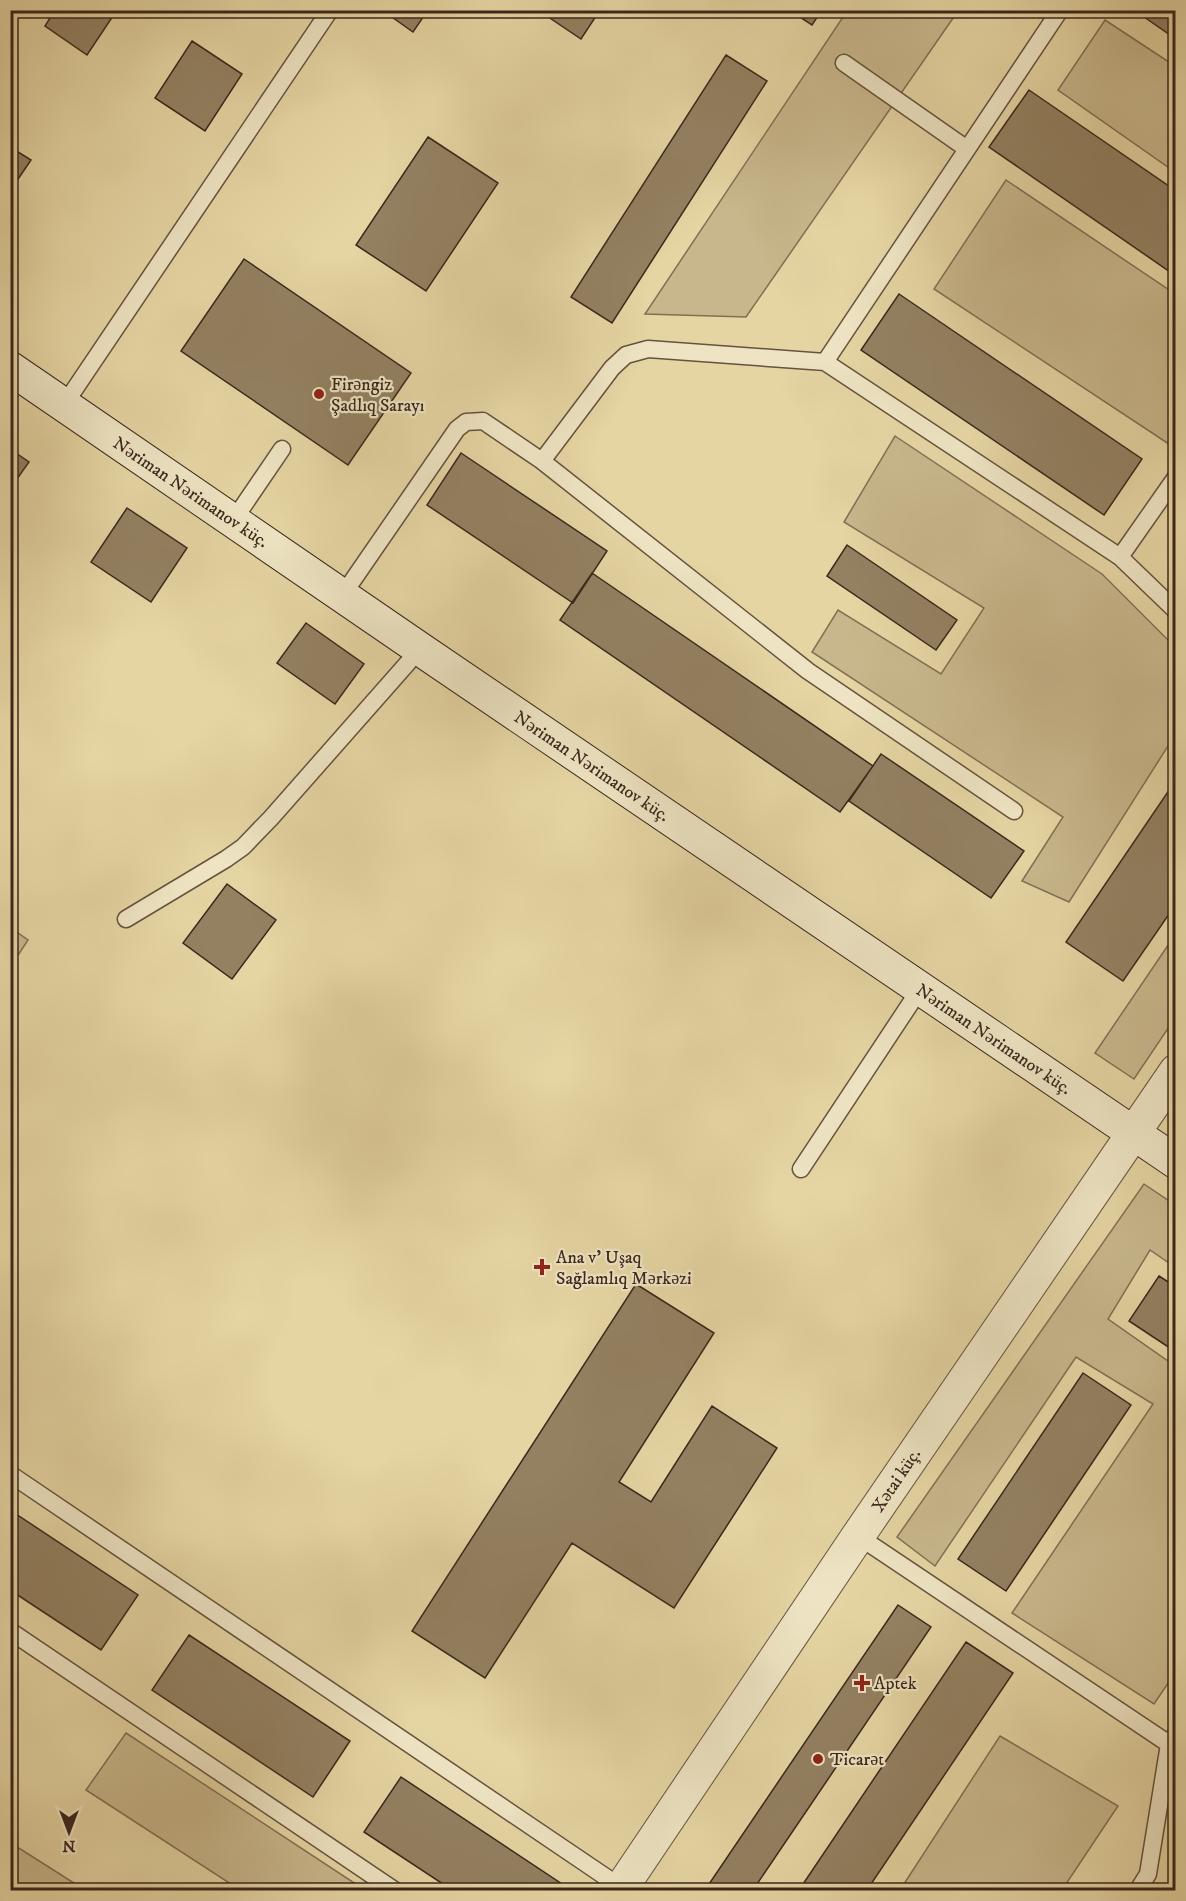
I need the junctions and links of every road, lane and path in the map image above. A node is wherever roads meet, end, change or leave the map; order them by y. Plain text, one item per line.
1 (330, 10) edge
2 (1059, 10) edge
3 (844, 63) dead end
4 (967, 149) junction
5 (825, 362) junction
6 (10, 368) edge
7 (64, 405) junction
8 (282, 449) dead end
9 (542, 461) junction
10 (1176, 477) edge
11 (233, 521) junction
12 (1120, 556) junction
13 (342, 596) junction
14 (1176, 611) edge
15 (420, 650) junction
16 (1014, 811) dead end
17 (126, 919) dead end
18 (920, 989) junction
19 (1176, 1071) edge
20 (1134, 1133) junction
21 (1176, 1162) edge
22 (801, 1169) dead end
23 (10, 1474) edge
24 (858, 1536) junction
25 (10, 1631) edge
26 (1172, 1739) edge
27 (621, 1889) edge
28 (394, 1890) edge
29 (1138, 1890) edge

1 - 7 lane
2 - 4 lane
3 - 4 lane
4 - 5 lane
5 - 9 lane
5 - 12 lane
6 - 7 street, Nəriman Nərimanov küç.
7 - 11 street, Nəriman Nərimanov küç.
8 - 11 lane
9 - 13 lane
9 - 16 lane
10 - 12 lane
11 - 13 street, Nəriman Nərimanov küç.
12 - 14 lane
13 - 15 street, Nəriman Nərimanov küç.
15 - 17 lane
15 - 18 street, Nəriman Nərimanov küç.
18 - 20 street, Nəriman Nərimanov küç.
18 - 22 lane
19 - 20 street, Xətai küç.
20 - 21 street, Nəriman Nərimanov küç.
20 - 24 street, Xətai küç.
23 - 27 lane
24 - 26 lane
24 - 27 street, Xətai küç.
25 - 28 lane
26 - 29 lane

